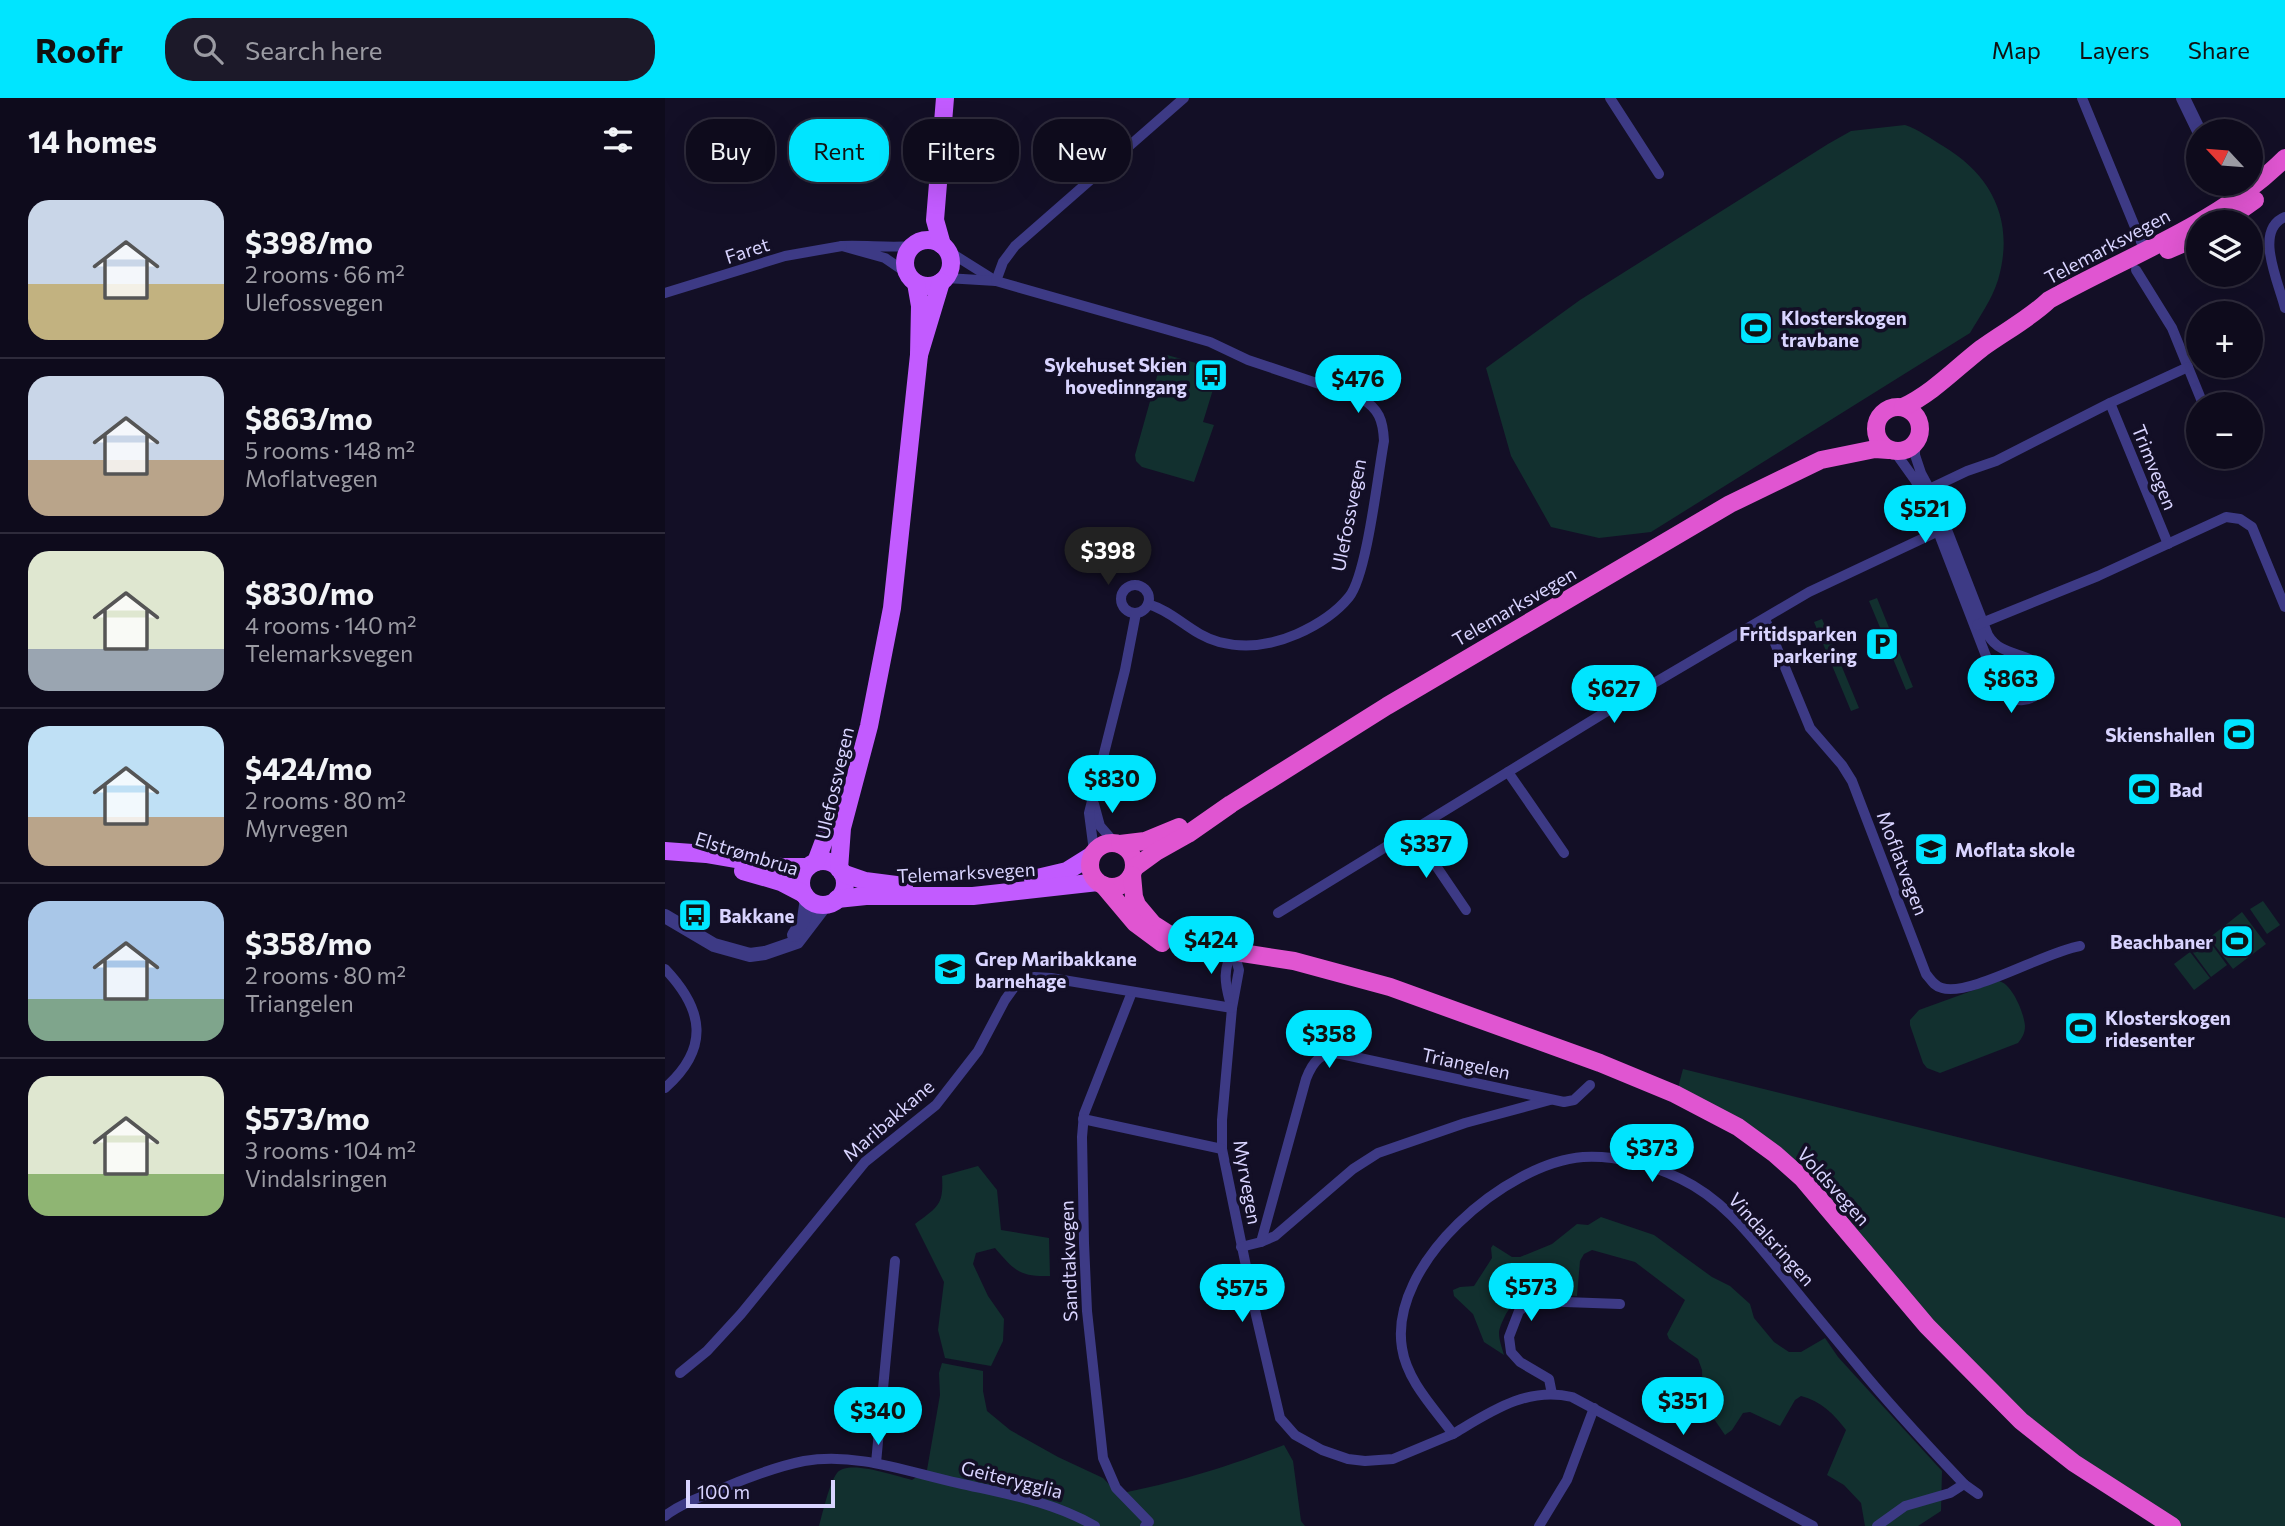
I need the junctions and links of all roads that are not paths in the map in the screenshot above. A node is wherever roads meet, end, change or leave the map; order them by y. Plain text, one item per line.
1 (945, 98) edge
2 (1184, 98) edge
3 (1610, 98) edge
4 (2082, 98) edge
5 (2183, 98) edge
6 (943, 119) edge
7 (2193, 119) edge
8 (2285, 158) edge
9 (2285, 172) edge
10 (1659, 174) dead end
11 (2263, 175) edge
12 (933, 182) edge
13 (938, 182) edge
14 (2263, 182) edge
15 (2236, 196) edge
16 (2285, 217) edge
17 (916, 243) junction
18 (2186, 243) edge
19 (2142, 244) dead end
20 (842, 246) junction
21 (945, 248) junction
22 (2136, 270) dead end
23 (911, 278) junction
24 (943, 280) junction
25 (996, 281) junction
26 (665, 293) edge
27 (2285, 308) edge
28 (2038, 310) junction
29 (919, 355) junction
30 (2186, 362) edge
31 (2186, 368) edge
32 (1955, 372) junction
33 (2110, 403) junction
34 (1903, 407) junction
35 (1920, 425) junction
36 (1876, 428) junction
37 (1915, 444) junction
38 (1892, 451) junction
39 (1826, 459) junction
40 (1926, 490) junction
41 (1941, 530) junction
42 (2168, 544) junction
43 (1149, 604) junction
44 (2285, 607) edge
45 (1136, 613) junction
46 (1765, 619) junction
47 (1979, 624) junction
48 (871, 707) junction
49 (1508, 772) junction
50 (1093, 795) junction
51 (1231, 804) junction
52 (1413, 832) junction
53 (1117, 843) junction
54 (670, 852) edge
55 (1564, 853) dead end
56 (1093, 854) junction
57 (812, 865) junction
58 (841, 871) junction
59 (1133, 871) junction
60 (1100, 884) junction
61 (806, 896) junction
62 (832, 902) junction
63 (1466, 910) dead end
64 (1278, 913) dead end
65 (665, 916) edge
66 (2080, 946) dead end
67 (777, 950) junction
68 (1232, 959) junction
69 (665, 969) edge
70 (1132, 992) junction
71 (1232, 1008) junction
72 (1590, 1085) dead end
73 (665, 1088) edge
74 (1550, 1100) junction
75 (1083, 1119) junction
76 (1222, 1149) junction
77 (1261, 1242) junction
78 (1241, 1247) junction
79 (895, 1261) dead end
80 (1620, 1304) dead end
81 (680, 1373) dead end
82 (1552, 1394) junction
83 (1594, 1408) junction
84 (1453, 1434) junction
85 (876, 1463) junction
86 (1964, 1484) junction
87 (1978, 1494) dead end
88 (665, 1516) edge
89 (1147, 1524) edge
90 (1545, 1524) edge
91 (1095, 1526) edge
92 (1813, 1526) edge
93 (1877, 1526) edge
94 (2172, 1526) edge

1 - 6 main road
2 - 25 street
3 - 10 street
4 - 19 street
5 - 7 street
8 - 11 highway, Telemarksvegen
9 - 14 highway, Telemarksvegen
12 - 17 main road
13 - 21 main road
15 - 28 highway, Telemarksvegen
16 - 27 street
17 - 20 street, Faret
17 - 21 main road
17 - 23 main road
18 - 28 highway, Telemarksvegen
20 - 23 street, Faret
20 - 26 street, Faret
21 - 24 main road
21 - 25 street, Ulefossvegen
22 - 30 street
23 - 24 main road
23 - 29 main road, Ulefossvegen
24 - 25 street, Ulefossvegen
24 - 29 main road, Ulefossvegen
25 - 43 street, Ulefossvegen
28 - 32 highway, Telemarksvegen
29 - 48 main road, Ulefossvegen
31 - 33 street
32 - 34 highway, Telemarksvegen
32 - 35 highway, Telemarksvegen
33 - 40 street
33 - 42 street, Trimvegen
34 - 35 highway
34 - 36 highway, Telemarksvegen
35 - 37 highway, Telemarksvegen
36 - 38 highway
36 - 39 highway, Telemarksvegen
37 - 38 highway, Telemarksvegen
37 - 40 street
38 - 39 highway, Telemarksvegen
38 - 40 street
39 - 51 highway, Telemarksvegen
40 - 41 street
41 - 46 street
41 - 47 street
42 - 44 street
42 - 47 street
43 - 45 street
43 - 45 street
45 - 50 street
46 - 49 street
46 - 66 street, Moflatvegen
47 - 47 street
48 - 57 main road, Ulefossvegen
48 - 58 main road, Ulefossvegen
49 - 52 street
49 - 55 street
50 - 53 street
50 - 56 street
51 - 53 highway, Telemarksvegen
51 - 59 highway, Telemarksvegen
52 - 63 street
52 - 64 street
53 - 56 highway
53 - 59 highway
54 - 57 main road, Elstrømbrua
54 - 61 main road, Elstrømbrua
56 - 58 main road, Telemarksvegen
56 - 60 highway
57 - 58 main road
57 - 61 main road
58 - 62 main road
59 - 60 highway
59 - 68 highway, Voldsvegen
60 - 62 main road, Telemarksvegen
60 - 68 highway, Voldsvegen
61 - 62 main road
61 - 67 street
62 - 67 street
65 - 67 street
68 - 71 street, Myrvegen
68 - 94 highway, Voldsvegen
69 - 73 street
70 - 71 street, Maribakkane
70 - 75 street, Sandtakvegen
70 - 81 street, Maribakkane
71 - 76 street, Myrvegen
72 - 74 street, Triangelen
74 - 77 street, Triangelen
74 - 77 street, Triangelen
75 - 76 street
75 - 89 street, Sandtakvegen
76 - 78 street, Myrvegen
77 - 78 street, Triangelen
78 - 84 street, Myrvegen
79 - 85 street
80 - 82 street
82 - 83 street
82 - 84 street
83 - 90 street
83 - 92 street
84 - 86 street, Vindalsringen
85 - 88 street, Geiterygglia
85 - 91 street, Geiterygglia
86 - 87 street, Vindalsringen
86 - 93 street

